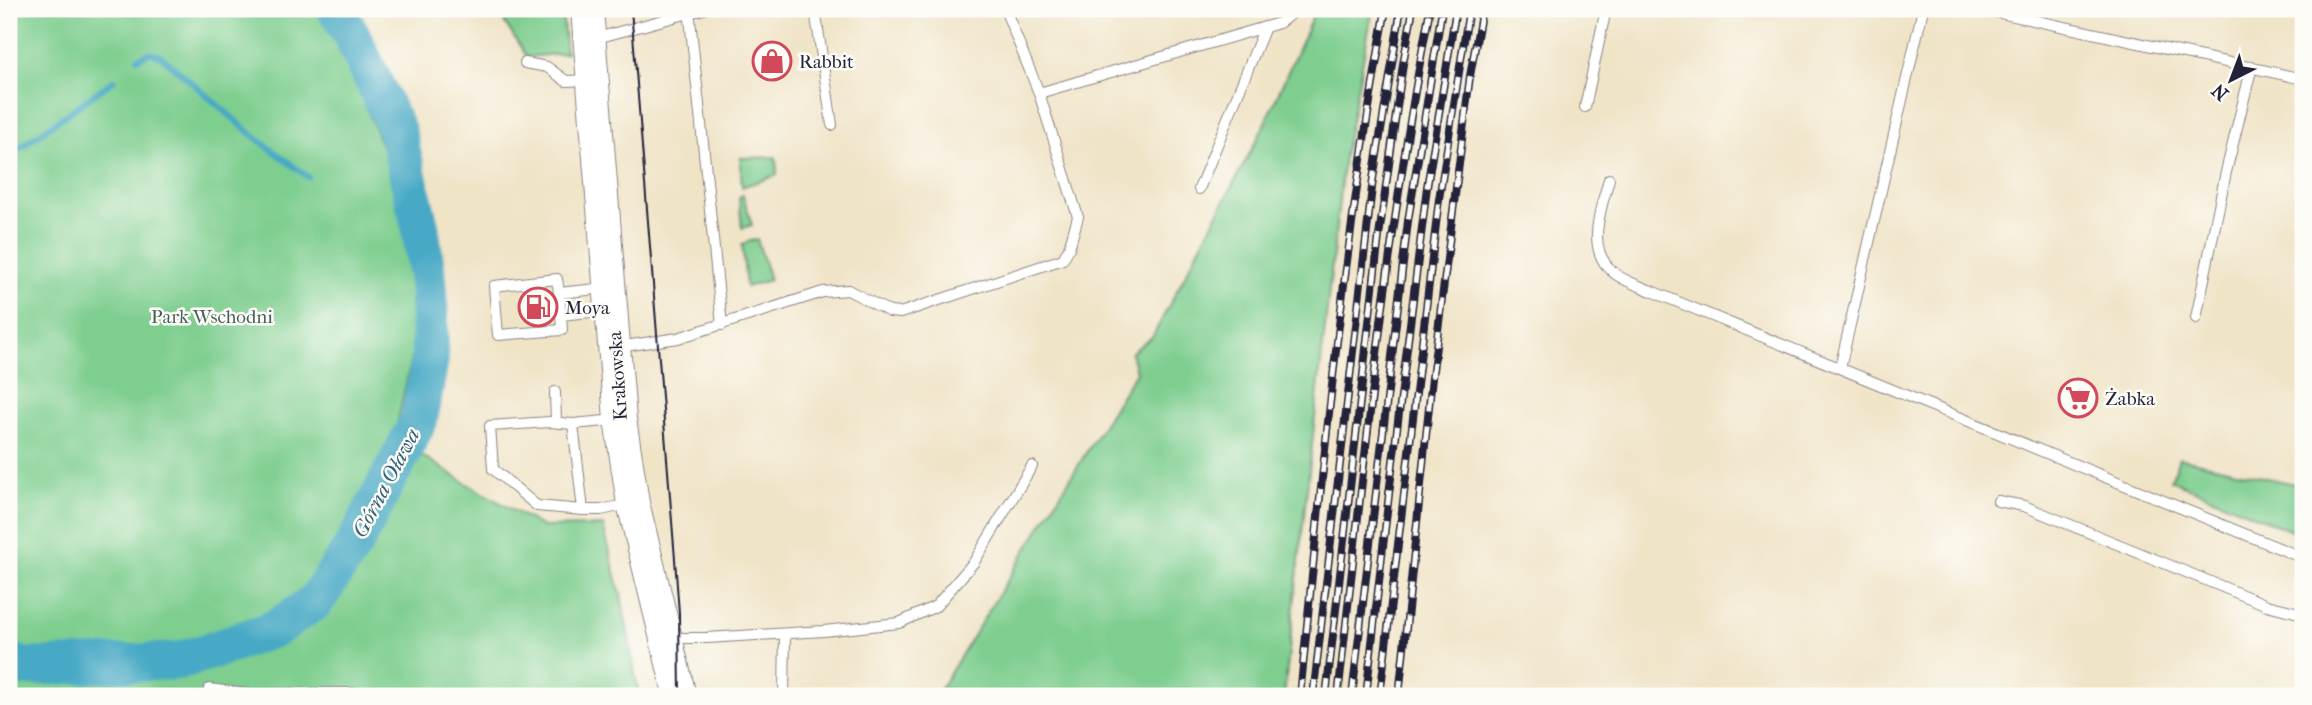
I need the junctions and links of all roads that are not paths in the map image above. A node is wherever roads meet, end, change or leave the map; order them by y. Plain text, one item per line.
1 (587, 9) edge
2 (704, 9) edge
3 (815, 9) edge
4 (1004, 9) edge
5 (1297, 9) edge
6 (1606, 9) edge
7 (1923, 9) edge
8 (1982, 9) edge
9 (689, 11) edge
10 (1265, 27) junction
11 (590, 40) junction
12 (525, 64) dead end
13 (2252, 66) junction
14 (2303, 79) edge
15 (593, 80) junction
16 (1039, 93) junction
17 (1585, 107) dead end
18 (832, 125) dead end
19 (1609, 178) dead end
20 (1199, 189) dead end
21 (559, 293) junction
22 (611, 301) junction
23 (561, 315) junction
24 (2196, 318) dead end
25 (722, 324) junction
26 (614, 347) junction
27 (1840, 368) junction
28 (555, 391) dead end
29 (620, 419) junction
30 (556, 422) junction
31 (573, 424) junction
32 (1032, 466) dead end
33 (1998, 501) dead end
34 (633, 503) junction
35 (583, 510) junction
36 (2303, 558) edge
37 (2303, 614) edge
38 (785, 634) junction
39 (665, 637) junction
40 (209, 689) dead end
41 (379, 696) edge
42 (680, 696) edge
43 (784, 696) edge

1 - 11 main road, Krakowska
2 - 9 lane
3 - 18 lane
4 - 16 lane
5 - 10 lane
6 - 17 lane
7 - 27 lane
8 - 13 lane
9 - 11 lane
9 - 25 lane
10 - 16 lane
10 - 20 lane
11 - 15 main road, Krakowska
12 - 15 lane
13 - 14 lane
13 - 24 lane
15 - 22 main road, Krakowska
16 - 25 lane
19 - 27 lane
21 - 22 lane
21 - 23 lane
21 - 23 lane
22 - 23 lane
22 - 26 main road, Krakowska
25 - 26 lane
26 - 29 main road, Krakowska
27 - 36 lane
28 - 30 lane
29 - 31 lane
29 - 34 main road, Krakowska
30 - 31 lane
30 - 35 lane
31 - 35 lane
32 - 38 lane
33 - 37 lane
34 - 35 lane
34 - 39 main road, Krakowska
38 - 39 lane
38 - 43 lane
39 - 42 main road, Krakowska
40 - 41 lane

